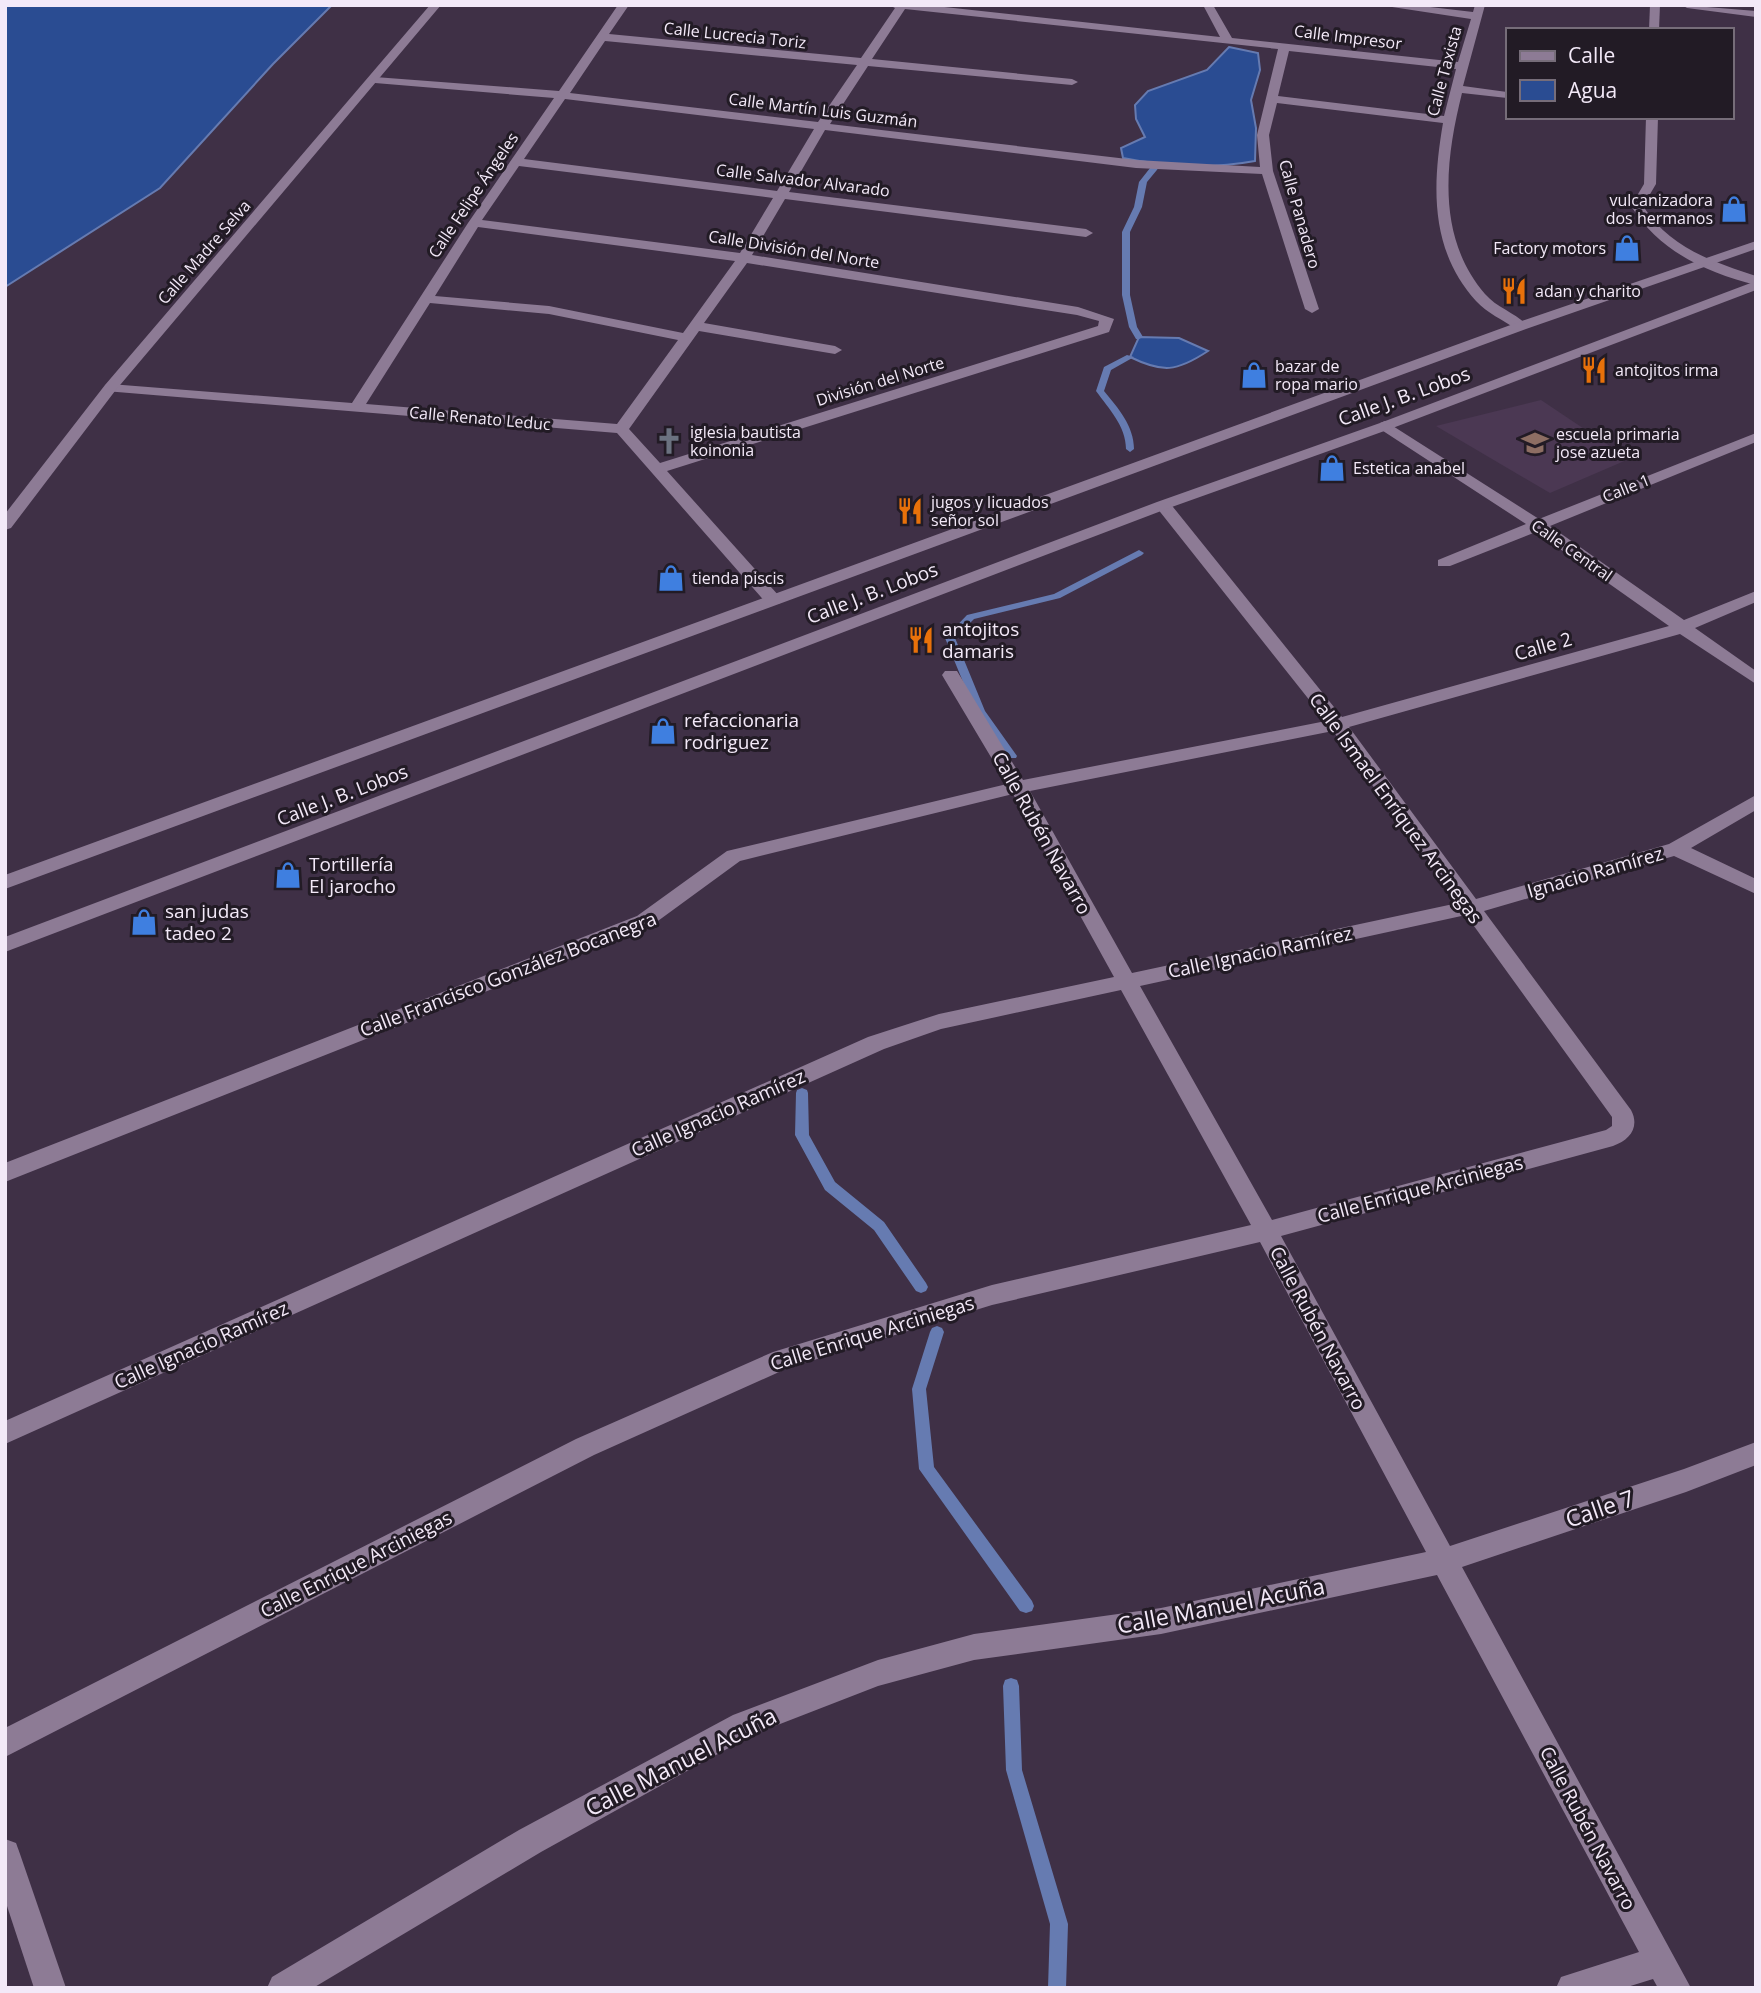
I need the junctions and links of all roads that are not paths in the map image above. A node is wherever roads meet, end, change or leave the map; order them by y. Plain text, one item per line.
1 (436, 5) edge
2 (624, 5) edge
3 (1208, 5) edge
4 (1384, 5) edge
5 (1655, 5) edge
6 (1687, 5) edge
7 (898, 6) edge
8 (1479, 11) edge
9 (1756, 14) edge
10 (1654, 28) edge
11 (602, 37) junction
12 (1227, 39) junction
13 (1285, 46) junction
14 (864, 64) junction
15 (1465, 66) junction
16 (375, 80) junction
17 (1072, 82) dead end
18 (1457, 89) junction
19 (561, 95) junction
20 (1506, 95) edge
21 (1270, 99) junction
22 (1652, 119) edge
23 (1448, 120) junction
24 (822, 126) junction
25 (517, 162) junction
26 (1267, 171) junction
27 (779, 195) junction
28 (474, 223) junction
29 (1086, 233) dead end
30 (1756, 245) edge
31 (744, 258) junction
32 (1707, 263) junction
33 (1756, 283) edge
34 (426, 299) junction
35 (1312, 309) dead end
36 (1107, 319) joint
37 (1521, 326) junction
38 (691, 332) junction
39 (835, 350) dead end
40 (110, 388) junction
41 (356, 408) junction
42 (1385, 426) junction
43 (621, 429) junction
44 (1756, 437) edge
45 (655, 470) junction
46 (1163, 505) junction
47 (1536, 524) junction
48 (5, 526) edge
49 (1444, 563) dead end
50 (1756, 596) edge
51 (773, 600) junction
52 (1681, 628) junction
53 (951, 675) dead end
54 (1756, 679) edge
55 (1338, 724) junction
56 (1018, 787) junction
57 (1756, 801) edge
58 (1676, 849) junction
59 (5, 882) edge
60 (1756, 887) edge
61 (1469, 908) junction
62 (5, 945) edge
63 (1124, 981) junction
64 (1623, 1116) joint
65 (5, 1173) edge
66 (1266, 1230) junction
67 (5, 1433) edge
68 (1756, 1453) edge
69 (1443, 1561) junction
70 (5, 1743) edge
71 (5, 1854) edge
72 (1668, 1975) edge
73 (50, 1988) edge
74 (283, 1988) edge
75 (1572, 1988) edge

1 - 16 street, Calle Madre Selva
2 - 11 street, Calle Felipe Ángeles
3 - 12 street
4 - 8 street
5 - 10 street
6 - 9 street
7 - 12 street, Calle Impresor
7 - 14 street
8 - 15 street, Calle Taxista
11 - 14 street, Calle Lucrecia Toriz
11 - 19 street, Calle Felipe Ángeles
12 - 13 street, Calle Impresor
13 - 15 street, Calle Impresor
13 - 21 street, Calle Panadero
14 - 17 street, Calle Lucrecia Toriz
14 - 24 street
15 - 18 street, Calle Taxista
16 - 19 street, Calle Martín Luis Guzmán
16 - 40 street, Calle Madre Selva
18 - 20 street
18 - 23 street, Calle Taxista
19 - 24 street, Calle Martín Luis Guzmán
19 - 25 street, Calle Felipe Ángeles
21 - 23 street
21 - 26 street, Calle Panadero
22 - 32 street
23 - 37 street, Calle Taxista
24 - 26 street, Calle Martín Luis Guzmán
24 - 27 street
25 - 27 street, Calle Salvador Alvarado
25 - 28 street, Calle Felipe Ángeles
26 - 35 street, Calle Panadero
27 - 29 street, Calle Salvador Alvarado
27 - 31 street
28 - 31 street, Calle División del Norte
28 - 34 street, Calle Felipe Ángeles
30 - 32 street, Calle J. B. Lobos
31 - 36 street, Calle División del Norte
31 - 38 street
32 - 33 street
32 - 37 street, Calle J. B. Lobos
33 - 42 street, Calle J. B. Lobos
34 - 38 street
34 - 41 street, Calle Felipe Ángeles
36 - 45 street, División del Norte
37 - 51 street, Calle J. B. Lobos
38 - 39 street
38 - 43 street
40 - 41 street, Calle Renato Leduc
40 - 48 street, Calle Madre Selva
41 - 43 street, Calle Renato Leduc
42 - 46 street, Calle J. B. Lobos
42 - 47 street, Calle Central
43 - 45 street
44 - 47 street, Calle 1
45 - 51 street
46 - 55 street, Calle Ismael Enríquez Arcinegas
46 - 62 street, Calle J. B. Lobos
47 - 49 street, Calle 1
47 - 52 street, Calle Central
50 - 52 street, Calle 2
51 - 59 street, Calle J. B. Lobos
52 - 54 street, Calle Central
52 - 55 street, Calle 2
53 - 56 street, Calle Rubén Navarro
55 - 56 street, Calle Francisco González Bocanegra
55 - 61 street, Calle Ismael Enríquez Arcinegas
56 - 63 street, Calle Rubén Navarro
56 - 65 street, Calle Francisco González Bocanegra
57 - 58 street
58 - 60 street, Ignacio Ramírez
58 - 61 street, Ignacio Ramírez
61 - 63 street, Calle Ignacio Ramírez
61 - 64 street, Calle Ismael Enríquez Arcinegas
63 - 66 street, Calle Rubén Navarro
63 - 67 street, Calle Ignacio Ramírez
64 - 66 street, Calle Enrique Arciniegas
66 - 69 street, Calle Rubén Navarro
66 - 70 street, Calle Enrique Arciniegas
68 - 69 street, Calle 7
69 - 72 street, Calle Rubén Navarro
69 - 74 street, Calle Manuel Acuña
71 - 73 street
72 - 75 street

